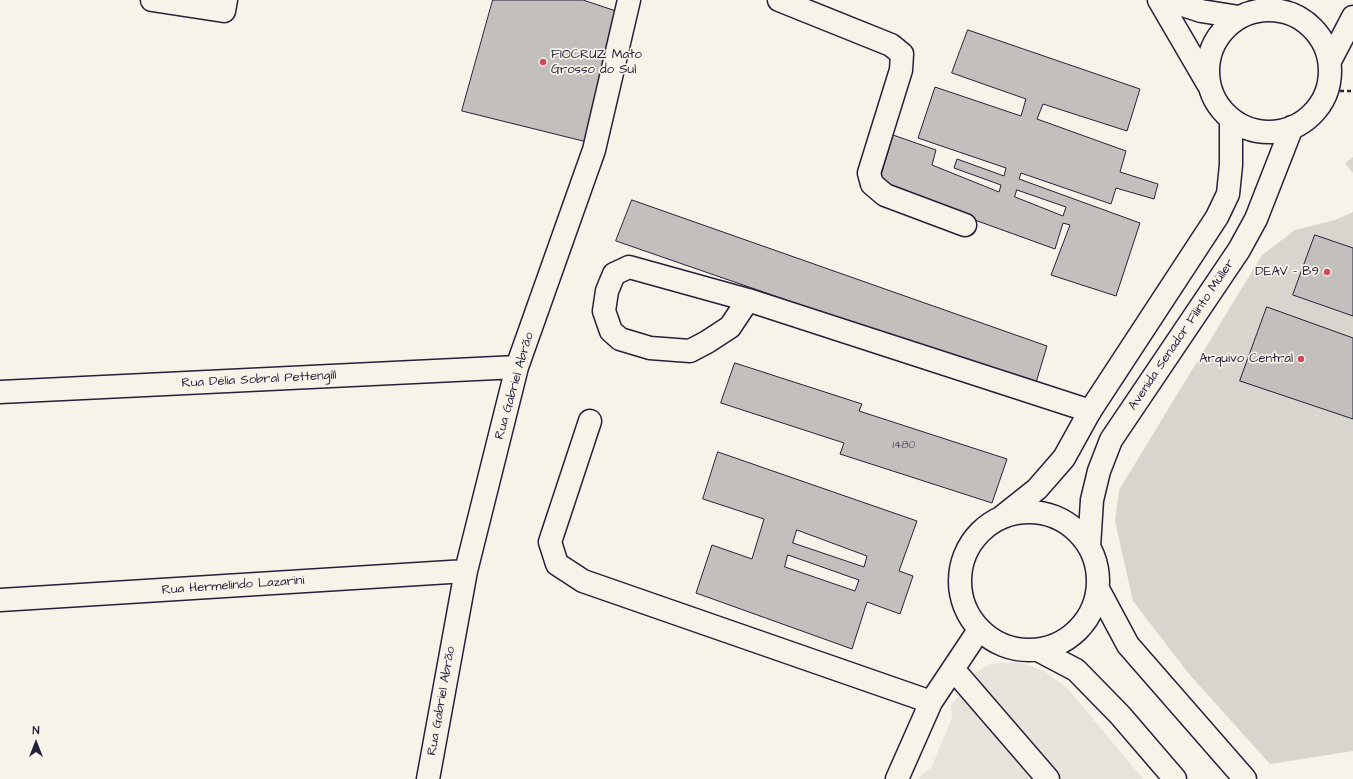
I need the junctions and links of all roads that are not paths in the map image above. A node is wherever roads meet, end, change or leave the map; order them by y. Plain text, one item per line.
1 (152, 0) edge
2 (226, 0) edge
3 (629, 0) edge
4 (779, 0) edge
5 (1159, 0) edge
6 (1168, 0) edge
7 (1277, 0) edge
8 (1248, 14) junction
9 (1353, 17) edge
10 (1330, 61) junction
11 (1209, 86) junction
12 (1231, 120) junction
13 (1292, 127) junction
14 (965, 225) dead end
15 (748, 300) junction
16 (517, 367) junction
17 (0, 392) edge
18 (1090, 411) junction
19 (590, 421) dead end
20 (1003, 516) junction
21 (1089, 547) junction
22 (466, 571) junction
23 (1098, 589) junction
24 (0, 600) edge
25 (979, 630) junction
26 (1038, 650) junction
27 (953, 669) junction
28 (931, 702) junction
29 (428, 779) edge
30 (897, 779) edge
31 (1048, 779) edge
32 (1175, 779) edge
33 (1245, 779) edge

1 - 2 main road
3 - 16 main road, Rua Gabriel Abrão
4 - 14 main road
5 - 11 main road
6 - 8 main road
7 - 8 main road
8 - 10 main road
8 - 11 main road
9 - 10 main road
10 - 13 main road
11 - 12 main road
12 - 13 main road
12 - 18 main road
13 - 21 main road, Avenida Senador Filinto Müller
15 - 15 main road
15 - 18 main road
16 - 17 main road, Rua Délia Sobral Pettengill
16 - 22 main road, Rua Gabriel Abrão
18 - 20 main road
19 - 28 main road
20 - 21 main road
20 - 25 main road
21 - 23 main road
22 - 24 main road, Rua Hermelindo Lazarini
22 - 29 main road, Rua Gabriel Abrão
23 - 26 main road
23 - 33 main road
25 - 26 main road
25 - 27 main road
26 - 32 main road
27 - 28 main road
27 - 31 main road
28 - 30 main road

